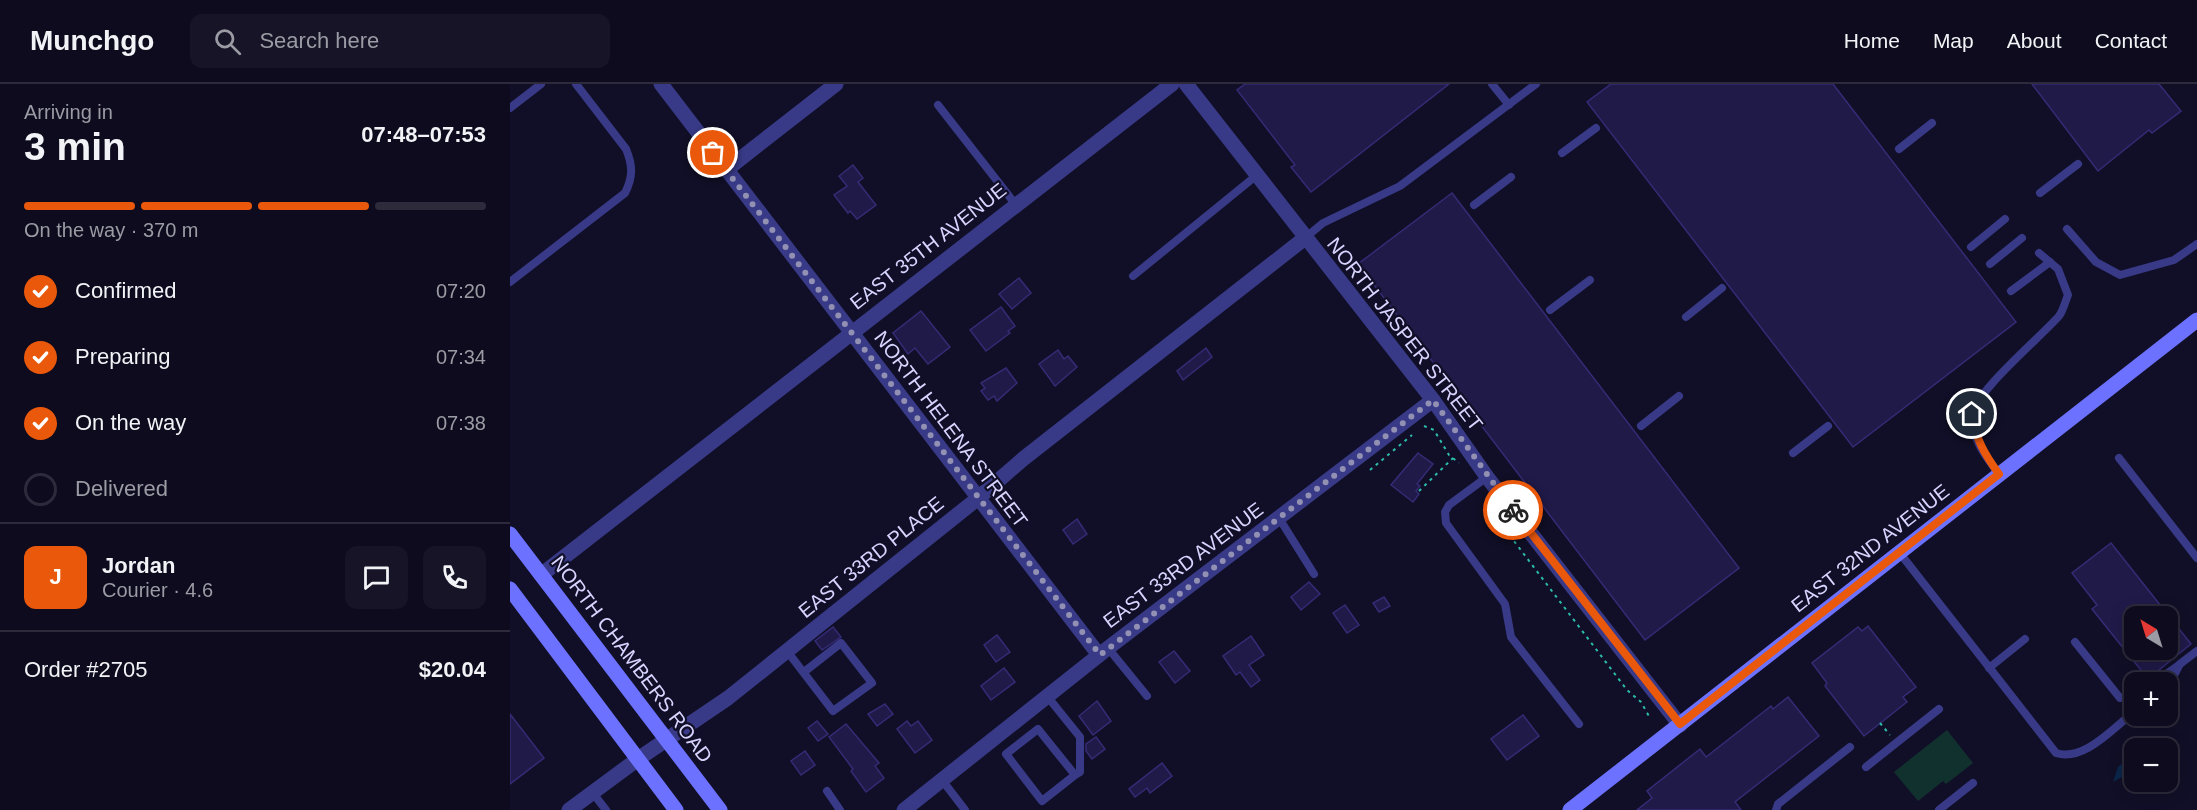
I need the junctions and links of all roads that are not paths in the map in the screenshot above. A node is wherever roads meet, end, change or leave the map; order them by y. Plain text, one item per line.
1 (541, 84) edge
2 (576, 84) edge
3 (661, 84) edge
4 (836, 84) edge
5 (1172, 84) edge
6 (1185, 84) edge
7 (1492, 84) edge
8 (1536, 84) edge
9 (938, 105) dead end
10 (1509, 105) junction
11 (510, 108) edge
12 (1932, 123) dead end
13 (1596, 128) dead end
14 (1899, 149) dead end
15 (1562, 153) dead end
16 (2078, 164) dead end
17 (726, 171) junction
18 (1257, 175) junction
19 (1511, 177) dead end
20 (2040, 193) dead end
21 (1016, 205) junction
22 (1474, 205) dead end
23 (2005, 219) dead end
24 (2067, 229) dead end
25 (1305, 238) junction
26 (2022, 238) dead end
27 (2197, 243) edge
28 (1971, 247) dead end
29 (2039, 253) dead end
30 (2050, 262) junction
31 (1989, 264) dead end
32 (1133, 276) dead end
33 (1590, 280) dead end
34 (510, 282) edge
35 (1722, 288) dead end
36 (2011, 291) dead end
37 (1550, 310) dead end
38 (1686, 317) dead end
39 (2197, 320) edge
40 (851, 333) junction
41 (1679, 396) dead end
42 (1433, 400) junction
43 (1641, 426) dead end
44 (1828, 426) dead end
45 (1793, 453) dead end
46 (2119, 458) dead end
47 (1999, 474) junction
48 (1487, 477) junction
49 (977, 499) junction
50 (1280, 518) junction
51 (510, 534) edge
52 (1899, 552) junction
53 (2197, 558) edge
54 (1314, 574) dead end
55 (541, 575) junction
56 (510, 589) edge
57 (2025, 639) dead end
58 (2075, 642) dead end
59 (787, 651) junction
60 (2197, 651) edge
61 (1104, 652) junction
62 (2180, 664) junction
63 (1989, 668) junction
64 (804, 672) junction
65 (2169, 672) edge
66 (2176, 672) edge
67 (1047, 696) junction
68 (1147, 696) dead end
69 (2124, 697) edge
70 (1939, 709) dead end
71 (2124, 720) edge
72 (1579, 724) dead end
73 (1680, 724) junction
74 (668, 739) junction
75 (1850, 747) dead end
76 (638, 759) junction
77 (1866, 767) dead end
78 (1076, 775) junction
79 (942, 780) junction
80 (1973, 783) dead end
81 (827, 791) dead end
82 (592, 792) junction
83 (569, 810) edge
84 (606, 810) edge
85 (676, 810) edge
86 (720, 810) edge
87 (840, 810) edge
88 (904, 810) edge
89 (965, 810) edge
90 (1570, 810) edge
91 (1776, 810) edge
92 (1939, 810) edge

1 - 11 lane
2 - 34 lane
3 - 17 street, NORTH HELENA STREET
4 - 17 street
5 - 21 street, EAST 35TH AVENUE
6 - 18 street, NORTH JASPER STREET
7 - 10 lane
8 - 10 lane
9 - 21 lane
10 - 25 lane
12 - 14 lane
13 - 15 lane
16 - 20 lane
17 - 40 street, NORTH HELENA STREET
18 - 25 street, NORTH JASPER STREET
18 - 32 lane
19 - 22 lane
21 - 40 street, EAST 35TH AVENUE
23 - 28 lane
24 - 27 lane
25 - 42 street, NORTH JASPER STREET
25 - 49 street, EAST 33RD PLACE
26 - 31 lane
29 - 30 lane
30 - 36 lane
30 - 47 lane
33 - 37 lane
35 - 38 lane
39 - 47 street, EAST 32ND AVENUE
40 - 49 street, NORTH HELENA STREET
40 - 55 street, EAST 35TH AVENUE
41 - 43 lane
42 - 48 street, NORTH JASPER STREET
42 - 50 street, EAST 33RD AVENUE
44 - 45 lane
46 - 53 lane
47 - 52 street, EAST 32ND AVENUE
48 - 72 lane
48 - 73 street, NORTH JASPER STREET
49 - 59 street, EAST 33RD PLACE
49 - 61 street, NORTH HELENA STREET
50 - 54 lane
50 - 61 street, EAST 33RD AVENUE
51 - 55 street, NORTH CHAMBERS ROAD
52 - 63 lane
52 - 73 street, EAST 32ND AVENUE
55 - 74 street, NORTH CHAMBERS ROAD
56 - 76 street
57 - 63 lane
58 - 69 lane
59 - 64 lane
59 - 74 street, EAST 33RD PLACE
60 - 62 lane
61 - 67 street, EAST 33RD AVENUE
61 - 68 lane
62 - 65 lane
62 - 66 lane
63 - 71 lane
64 - 64 lane
67 - 78 lane
67 - 79 street, EAST 33RD AVENUE
70 - 77 lane
73 - 90 street, EAST 32ND AVENUE
74 - 76 street, EAST 33RD PLACE
74 - 86 street, NORTH CHAMBERS ROAD
75 - 91 lane
76 - 82 street, EAST 33RD PLACE
76 - 85 street
78 - 78 lane
79 - 88 street, EAST 33RD AVENUE
79 - 89 lane
80 - 92 lane
81 - 87 lane
82 - 83 street, EAST 33RD PLACE
82 - 84 lane

